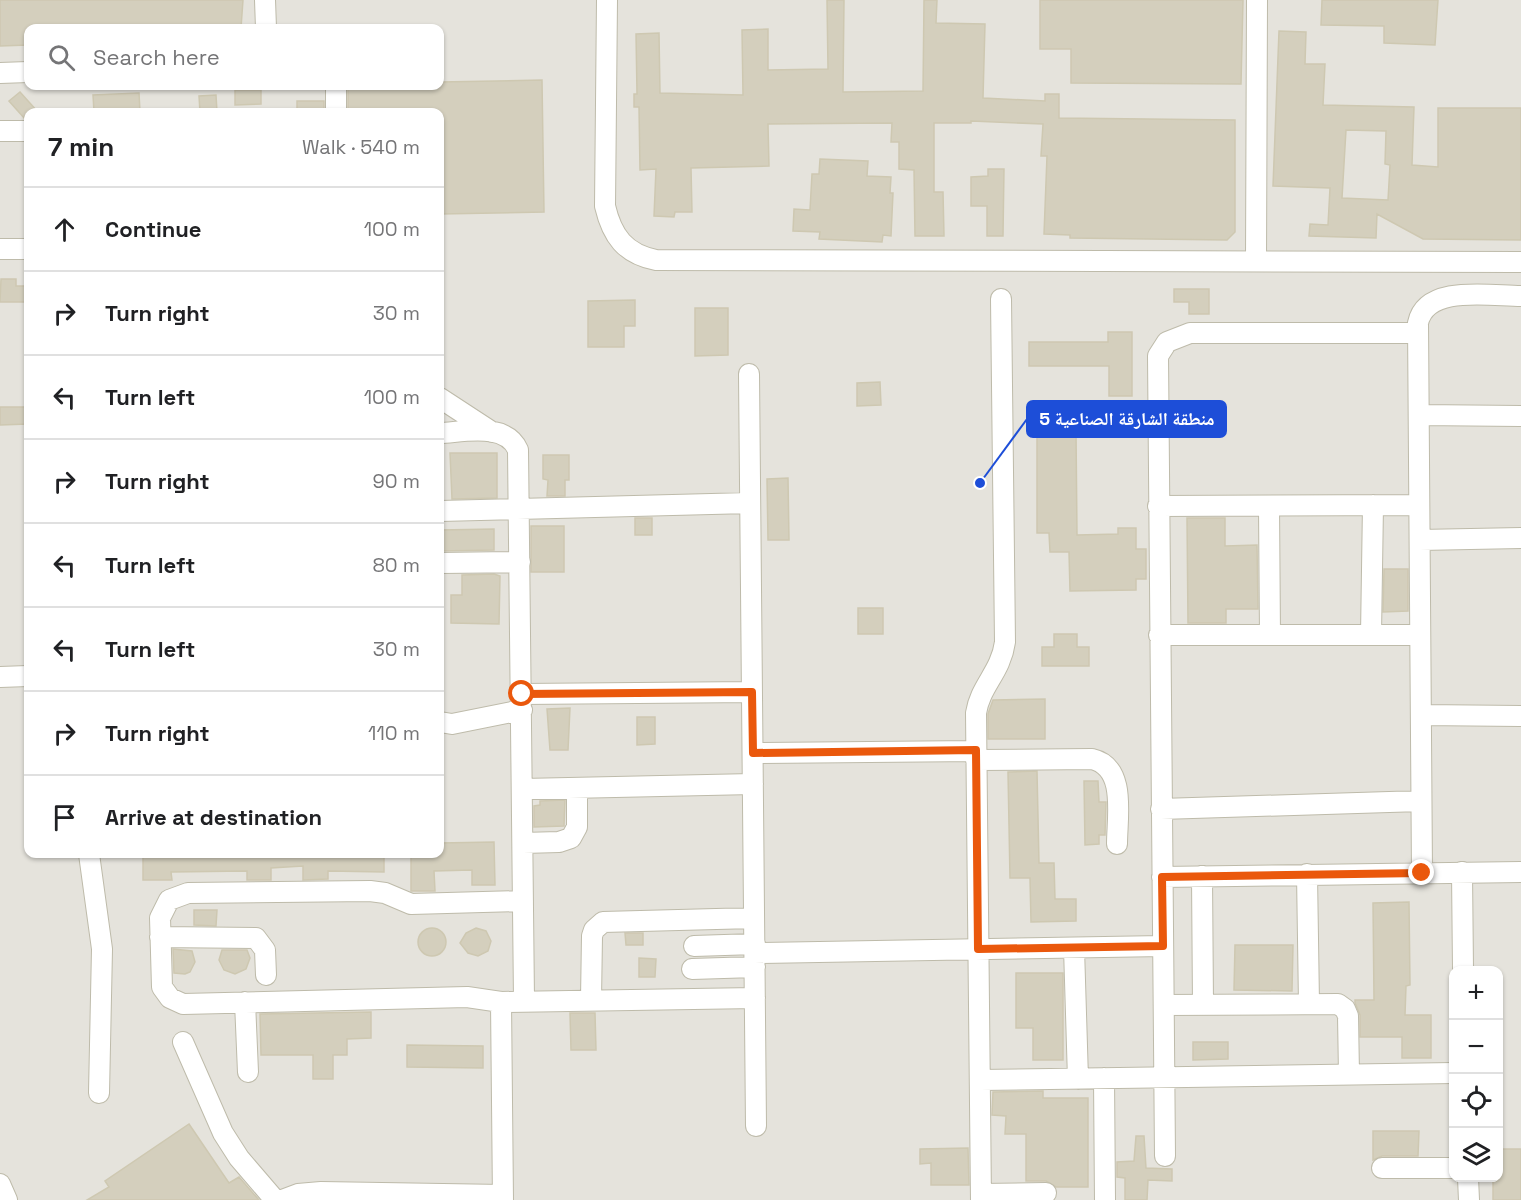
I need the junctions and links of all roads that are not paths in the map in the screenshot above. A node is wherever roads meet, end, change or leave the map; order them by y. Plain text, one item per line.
1 (265, 0) edge
2 (607, 0) edge
3 (1257, 0) edge
4 (266, 24) edge
5 (24, 72) edge
6 (0, 73) edge
7 (336, 90) edge
8 (336, 108) edge
9 (0, 131) edge
10 (24, 131) edge
11 (0, 249) edge
12 (24, 249) edge
13 (1256, 261) junction
14 (1521, 262) edge
15 (1521, 296) edge
16 (1001, 299) dead end
17 (1418, 333) junction
18 (749, 374) dead end
19 (444, 401) edge
20 (1419, 415) junction
21 (1521, 416) edge
22 (492, 432) junction
23 (444, 433) edge
24 (750, 503) junction
25 (1373, 505) junction
26 (1419, 505) junction
27 (1158, 506) junction
28 (1269, 506) junction
29 (519, 508) junction
30 (444, 511) edge
31 (1521, 538) edge
32 (1420, 540) junction
33 (520, 562) junction
34 (444, 563) edge
35 (1159, 635) junction
36 (1270, 635) junction
37 (1371, 635) junction
38 (1420, 635) junction
39 (24, 675) edge
40 (0, 677) edge
41 (752, 692) junction
42 (522, 702) junction
43 (1421, 714) junction
44 (1521, 716) edge
45 (444, 723) edge
46 (753, 753) junction
47 (976, 755) junction
48 (753, 784) junction
49 (577, 788) junction
50 (523, 789) junction
51 (1422, 801) junction
52 (1161, 809) junction
53 (523, 843) junction
54 (1117, 844) dead end
55 (90, 858) edge
56 (1462, 872) junction
57 (1521, 872) edge
58 (1422, 873) junction
59 (1306, 874) junction
60 (1202, 876) junction
61 (1162, 877) junction
62 (523, 901) junction
63 (754, 918) junction
64 (160, 937) junction
65 (724, 945) junction
66 (694, 946) dead end
67 (1163, 946) junction
68 (1074, 948) junction
69 (978, 949) junction
70 (755, 954) junction
71 (1463, 966) edge
72 (725, 968) junction
73 (692, 969) dead end
74 (267, 975) dead end
75 (755, 998) junction
76 (591, 999) junction
77 (524, 1000) junction
78 (245, 1002) junction
79 (501, 1002) junction
80 (1164, 1005) junction
81 (1203, 1005) junction
82 (1309, 1005) junction
83 (183, 1042) dead end
84 (248, 1072) dead end
85 (1449, 1073) edge
86 (1348, 1074) junction
87 (1164, 1077) junction
88 (1104, 1078) junction
89 (1078, 1079) junction
90 (980, 1080) junction
91 (99, 1093) dead end
92 (756, 1126) dead end
93 (1165, 1155) dead end
94 (1382, 1168) dead end
95 (1449, 1168) edge
96 (1468, 1182) edge
97 (0, 1184) edge
98 (1046, 1193) dead end
99 (981, 1197) edge
100 (503, 1198) edge
101 (6, 1200) edge
102 (275, 1200) edge
103 (282, 1200) edge
104 (1105, 1200) edge
105 (1469, 1200) edge

1 - 4 street
2 - 13 street
3 - 13 street
5 - 6 street
7 - 8 street
9 - 10 street
11 - 12 street
13 - 14 street
15 - 17 street
16 - 47 street
17 - 20 street
17 - 27 street
18 - 24 street
19 - 22 street
20 - 21 street
20 - 26 street
22 - 23 street
22 - 29 street
24 - 29 street
24 - 41 street
25 - 26 street
25 - 28 street
25 - 37 street
26 - 32 street
27 - 28 street
27 - 35 street
28 - 36 street
29 - 30 street
29 - 33 street
31 - 32 street
32 - 38 street
33 - 34 street
33 - 42 street
35 - 36 street
35 - 52 street
36 - 37 street
37 - 38 street
38 - 43 street
39 - 40 street
41 - 42 street
41 - 46 street
42 - 45 street
42 - 50 street
43 - 44 street
43 - 51 street
46 - 47 street
46 - 48 street
47 - 54 street
47 - 69 street
48 - 49 street
48 - 63 street
49 - 50 street
49 - 53 street
50 - 53 street
51 - 52 street
51 - 58 street
52 - 61 street
53 - 62 street
55 - 91 street
56 - 57 street
56 - 58 street
56 - 71 street
58 - 59 street
59 - 60 street
59 - 82 street
60 - 61 street
60 - 81 street
61 - 67 street
62 - 64 street
62 - 77 street
63 - 70 street
63 - 76 street
64 - 74 street
64 - 78 street
65 - 66 street
65 - 70 street
65 - 72 street
67 - 68 street
67 - 80 street
68 - 69 street
68 - 89 street
69 - 70 street
69 - 90 street
70 - 72 street
70 - 75 street
72 - 73 street
75 - 76 street
75 - 92 street
76 - 77 street
77 - 79 street
78 - 79 street
78 - 84 street
79 - 100 street
80 - 81 street
80 - 87 street
81 - 82 street
82 - 86 street
83 - 102 street
85 - 86 street
86 - 87 street
87 - 88 street
87 - 93 street
88 - 89 street
88 - 104 street
89 - 90 street
90 - 99 street
94 - 95 street
96 - 105 street
97 - 101 street
98 - 99 street
100 - 103 street

